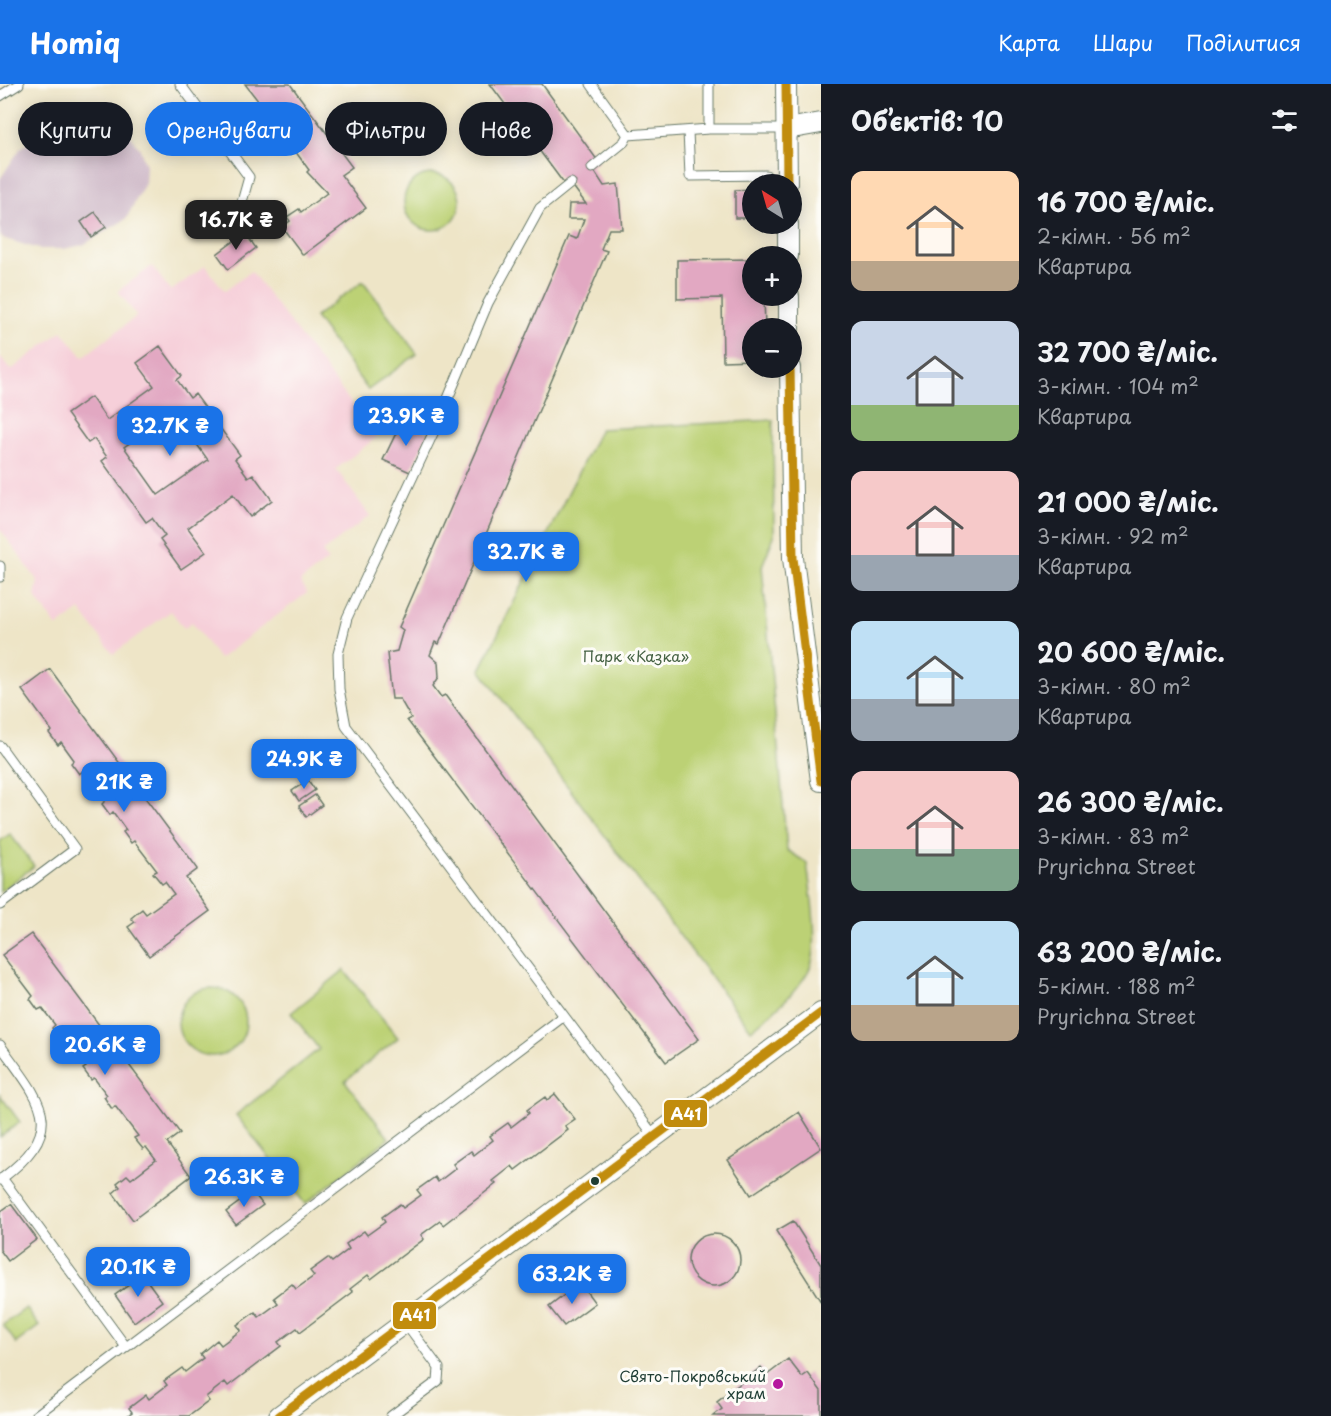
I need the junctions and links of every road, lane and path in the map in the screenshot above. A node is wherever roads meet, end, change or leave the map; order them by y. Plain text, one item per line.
1 (19, 84) edge
2 (180, 84) edge
3 (591, 84) edge
4 (709, 84) edge
5 (786, 84) edge
6 (0, 96) edge
7 (821, 123) edge
8 (709, 129) junction
9 (788, 129) junction
10 (688, 131) junction
11 (628, 135) junction
12 (592, 168) dead end
13 (787, 174) edge
14 (742, 175) edge
15 (571, 183) dead end
16 (240, 209) dead end
17 (790, 378) edge
18 (0, 566) edge
19 (0, 577) edge
20 (0, 746) edge
21 (821, 781) edge
22 (0, 905) edge
23 (821, 1013) edge
24 (564, 1016) junction
25 (0, 1045) edge
26 (655, 1137) junction
27 (1, 1179) edge
28 (405, 1322) junction
29 (126, 1347) junction
30 (35, 1416) edge
31 (279, 1416) edge
32 (391, 1416) edge

1 - 6 lane
2 - 16 lane
3 - 11 lane
4 - 8 lane
5 - 9 street
7 - 9 street
8 - 9 lane
8 - 10 lane
9 - 13 street
10 - 11 lane
10 - 14 lane
11 - 12 lane
15 - 24 lane
17 - 21 street
18 - 19 lane
20 - 22 lane
23 - 26 street
24 - 26 lane
24 - 29 lane
25 - 27 lane
26 - 28 street
27 - 29 lane
28 - 31 street
28 - 32 lane
29 - 30 lane

